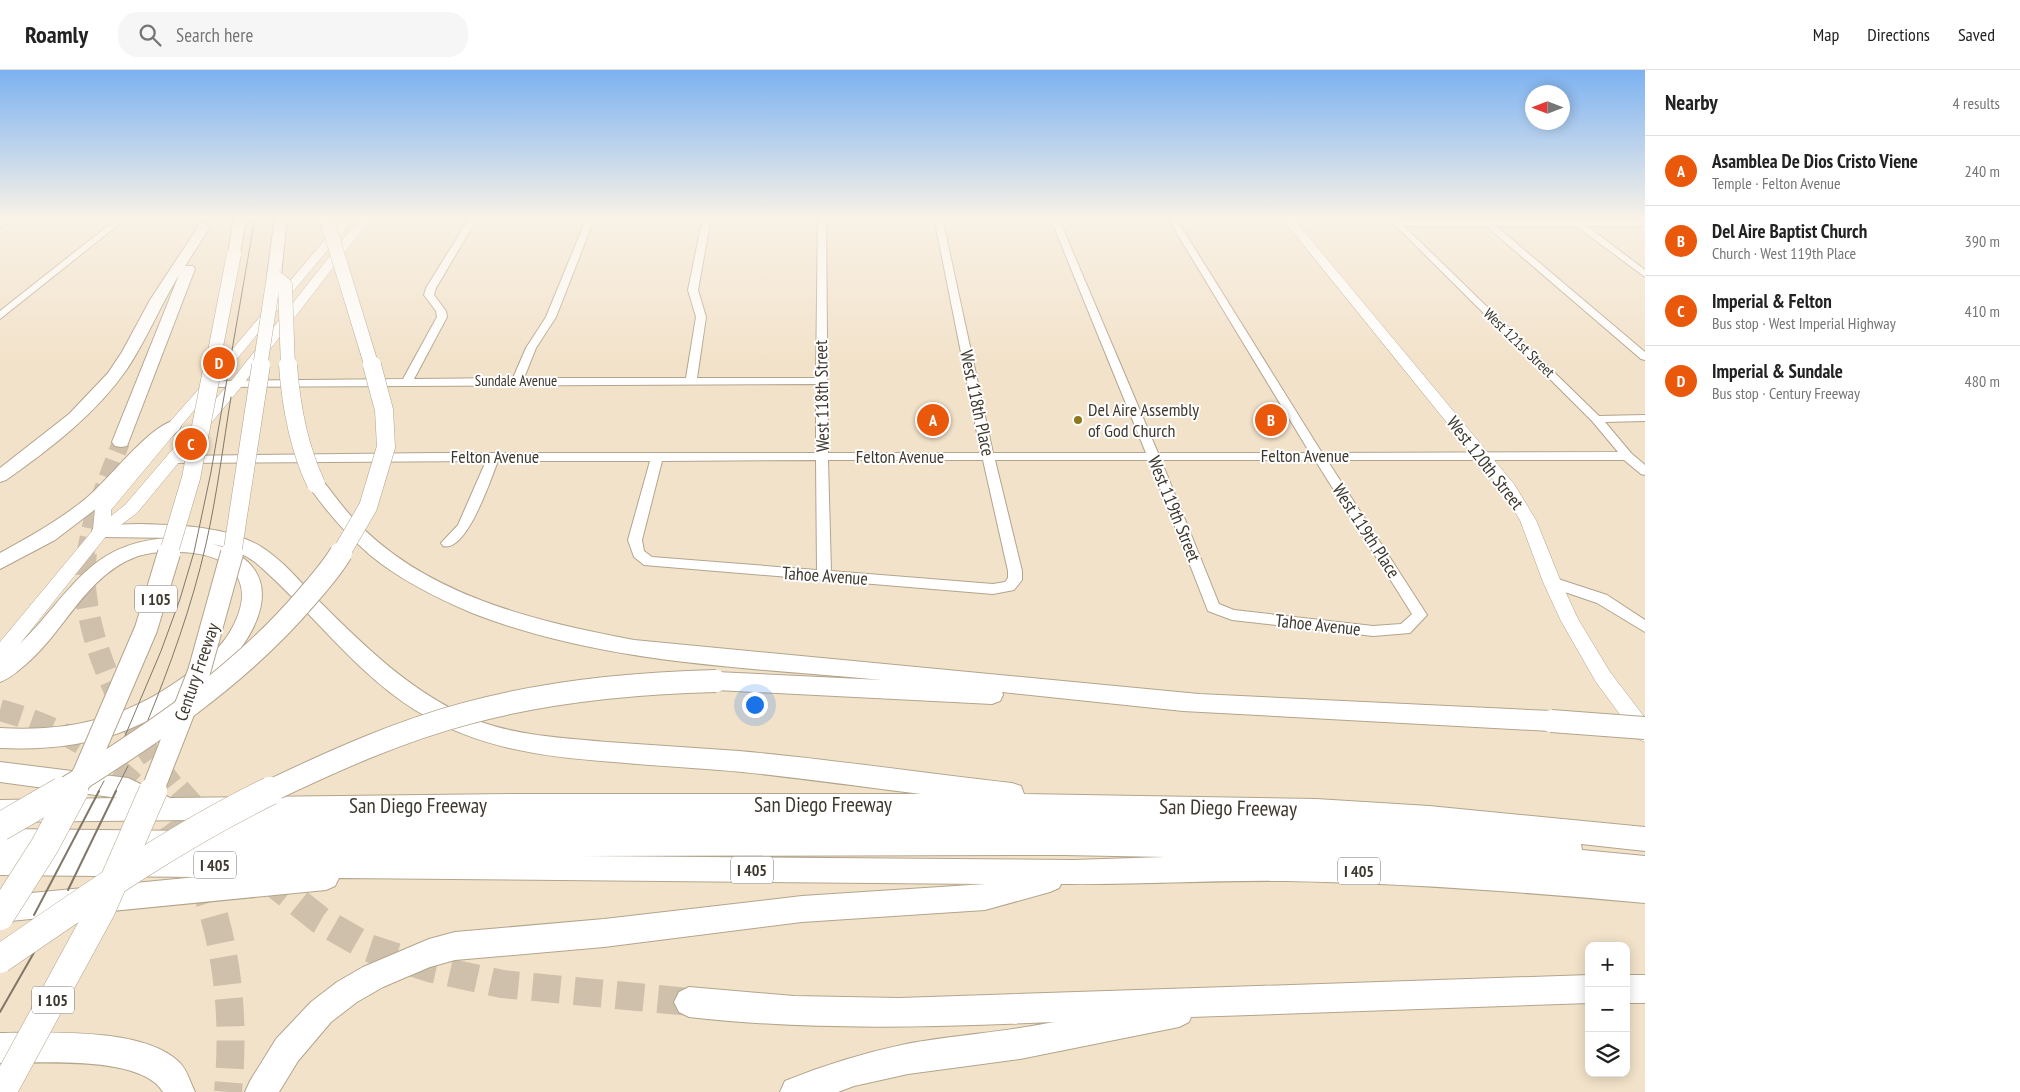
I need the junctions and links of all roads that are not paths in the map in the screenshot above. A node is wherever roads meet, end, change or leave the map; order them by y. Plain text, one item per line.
1 (64, 265) edge
2 (179, 265) edge
3 (190, 265) edge
4 (232, 265) edge
5 (275, 265) edge
6 (310, 265) edge
7 (330, 265) edge
8 (341, 265) edge
9 (445, 265) edge
10 (572, 265) edge
11 (697, 265) edge
12 (822, 265) edge
13 (948, 265) edge
14 (1074, 265) edge
15 (1200, 265) edge
16 (1325, 265) edge
17 (1440, 265) edge
18 (1537, 265) edge
19 (1633, 265) edge
20 (1645, 274) edge
21 (274, 276) junction
22 (0, 316) edge
23 (1645, 357) edge
24 (517, 381) junction
25 (691, 381) junction
26 (821, 381) junction
27 (407, 382) junction
28 (211, 384) junction
29 (236, 384) junction
30 (1596, 418) junction
31 (1645, 418) edge
32 (174, 426) junction
33 (121, 442) tunnel mouth
34 (1153, 456) junction
35 (1318, 456) junction
36 (1482, 456) junction
37 (1627, 456) junction
38 (494, 457) junction
39 (823, 457) junction
40 (988, 457) junction
41 (658, 458) junction
42 (172, 460) junction
43 (1645, 471) edge
44 (0, 476) edge
45 (101, 531) junction
46 (448, 544) dead end
47 (0, 562) edge
48 (824, 576) junction
49 (1552, 582) junction
50 (1009, 586) joint
51 (1213, 607) joint
52 (1420, 615) joint
53 (1645, 627) edge
54 (0, 655) edge
55 (0, 673) edge
56 (1197, 702) junction
57 (1645, 728) edge
58 (1645, 733) edge
59 (6, 738) edge
60 (0, 772) edge
61 (1101, 805) junction
62 (179, 808) junction
63 (0, 811) edge
64 (0, 827) edge
65 (1645, 838) edge
66 (0, 841) edge
67 (1645, 858) edge
68 (0, 863) edge
69 (431, 867) junction
70 (1645, 868) edge
71 (1073, 872) junction
72 (1645, 890) edge
73 (102, 908) junction
74 (0, 909) edge
75 (0, 916) edge
76 (0, 960) edge
77 (1585, 989) edge
78 (1630, 989) edge
79 (1645, 989) edge
80 (1240, 1000) junction
81 (689, 1002) tunnel mouth
82 (0, 1048) edge
83 (2, 1092) edge
84 (18, 1092) edge
85 (179, 1092) edge
86 (261, 1092) edge
87 (796, 1092) edge

1 - 22 street
2 - 44 highway
3 - 33 highway
4 - 75 highway, I 105, bridge
5 - 21 highway, Century Freeway / I 105
6 - 28 main road
7 - 29 main road
8 - 64 highway, bridge
9 - 27 street
10 - 24 street
11 - 25 street
12 - 26 street, West 118th Street
13 - 40 street, West 118th Place
14 - 34 street, West 119th Street
15 - 35 street, West 119th Place
16 - 36 main road, West 120th Street
17 - 30 street, West 121st Street
18 - 23 street
19 - 20 street
21 - 56 highway, bridge
21 - 73 highway, Century Freeway / I 105, bridge
24 - 25 street, Sundale Avenue
24 - 27 street, Sundale Avenue
25 - 26 street, Sundale Avenue
26 - 39 street, West 118th Street
27 - 29 street, Sundale Avenue
28 - 29 street, Sundale Avenue
28 - 32 main road
29 - 42 main road
30 - 31 street
30 - 37 street, West 121st Street
32 - 45 main road
32 - 47 highway
34 - 35 street, Felton Avenue
34 - 40 street, Felton Avenue
34 - 51 street, West 119th Street
35 - 36 street, Felton Avenue
35 - 52 street, West 119th Place
36 - 37 street, Felton Avenue
36 - 49 main road, West 120th Street
37 - 43 street, West 121st Street
38 - 41 street, Felton Avenue
38 - 42 street, Felton Avenue
38 - 46 street
39 - 40 street, Felton Avenue
39 - 41 street, Felton Avenue
39 - 48 street, West 118th Street
40 - 50 street, West 118th Place
41 - 48 street, Tahoe Avenue
42 - 45 main road
45 - 54 main road
45 - 61 highway
48 - 50 street, Tahoe Avenue
49 - 53 street
49 - 58 main road, West 120th Street
51 - 52 street, Tahoe Avenue
55 - 59 highway
56 - 57 highway, bridge
56 - 76 highway, bridge
60 - 62 highway
61 - 62 highway, San Diego Freeway
61 - 65 highway, San Diego Freeway
62 - 63 highway, San Diego Freeway
62 - 67 highway
66 - 70 highway
68 - 69 highway, I 405
69 - 71 highway, I 405
69 - 74 highway
71 - 72 highway, I 405
71 - 86 highway
73 - 83 highway, Century Freeway / I 105, bridge
73 - 84 highway, bridge
77 - 80 highway
78 - 79 highway
80 - 81 highway
80 - 87 highway
82 - 85 highway

